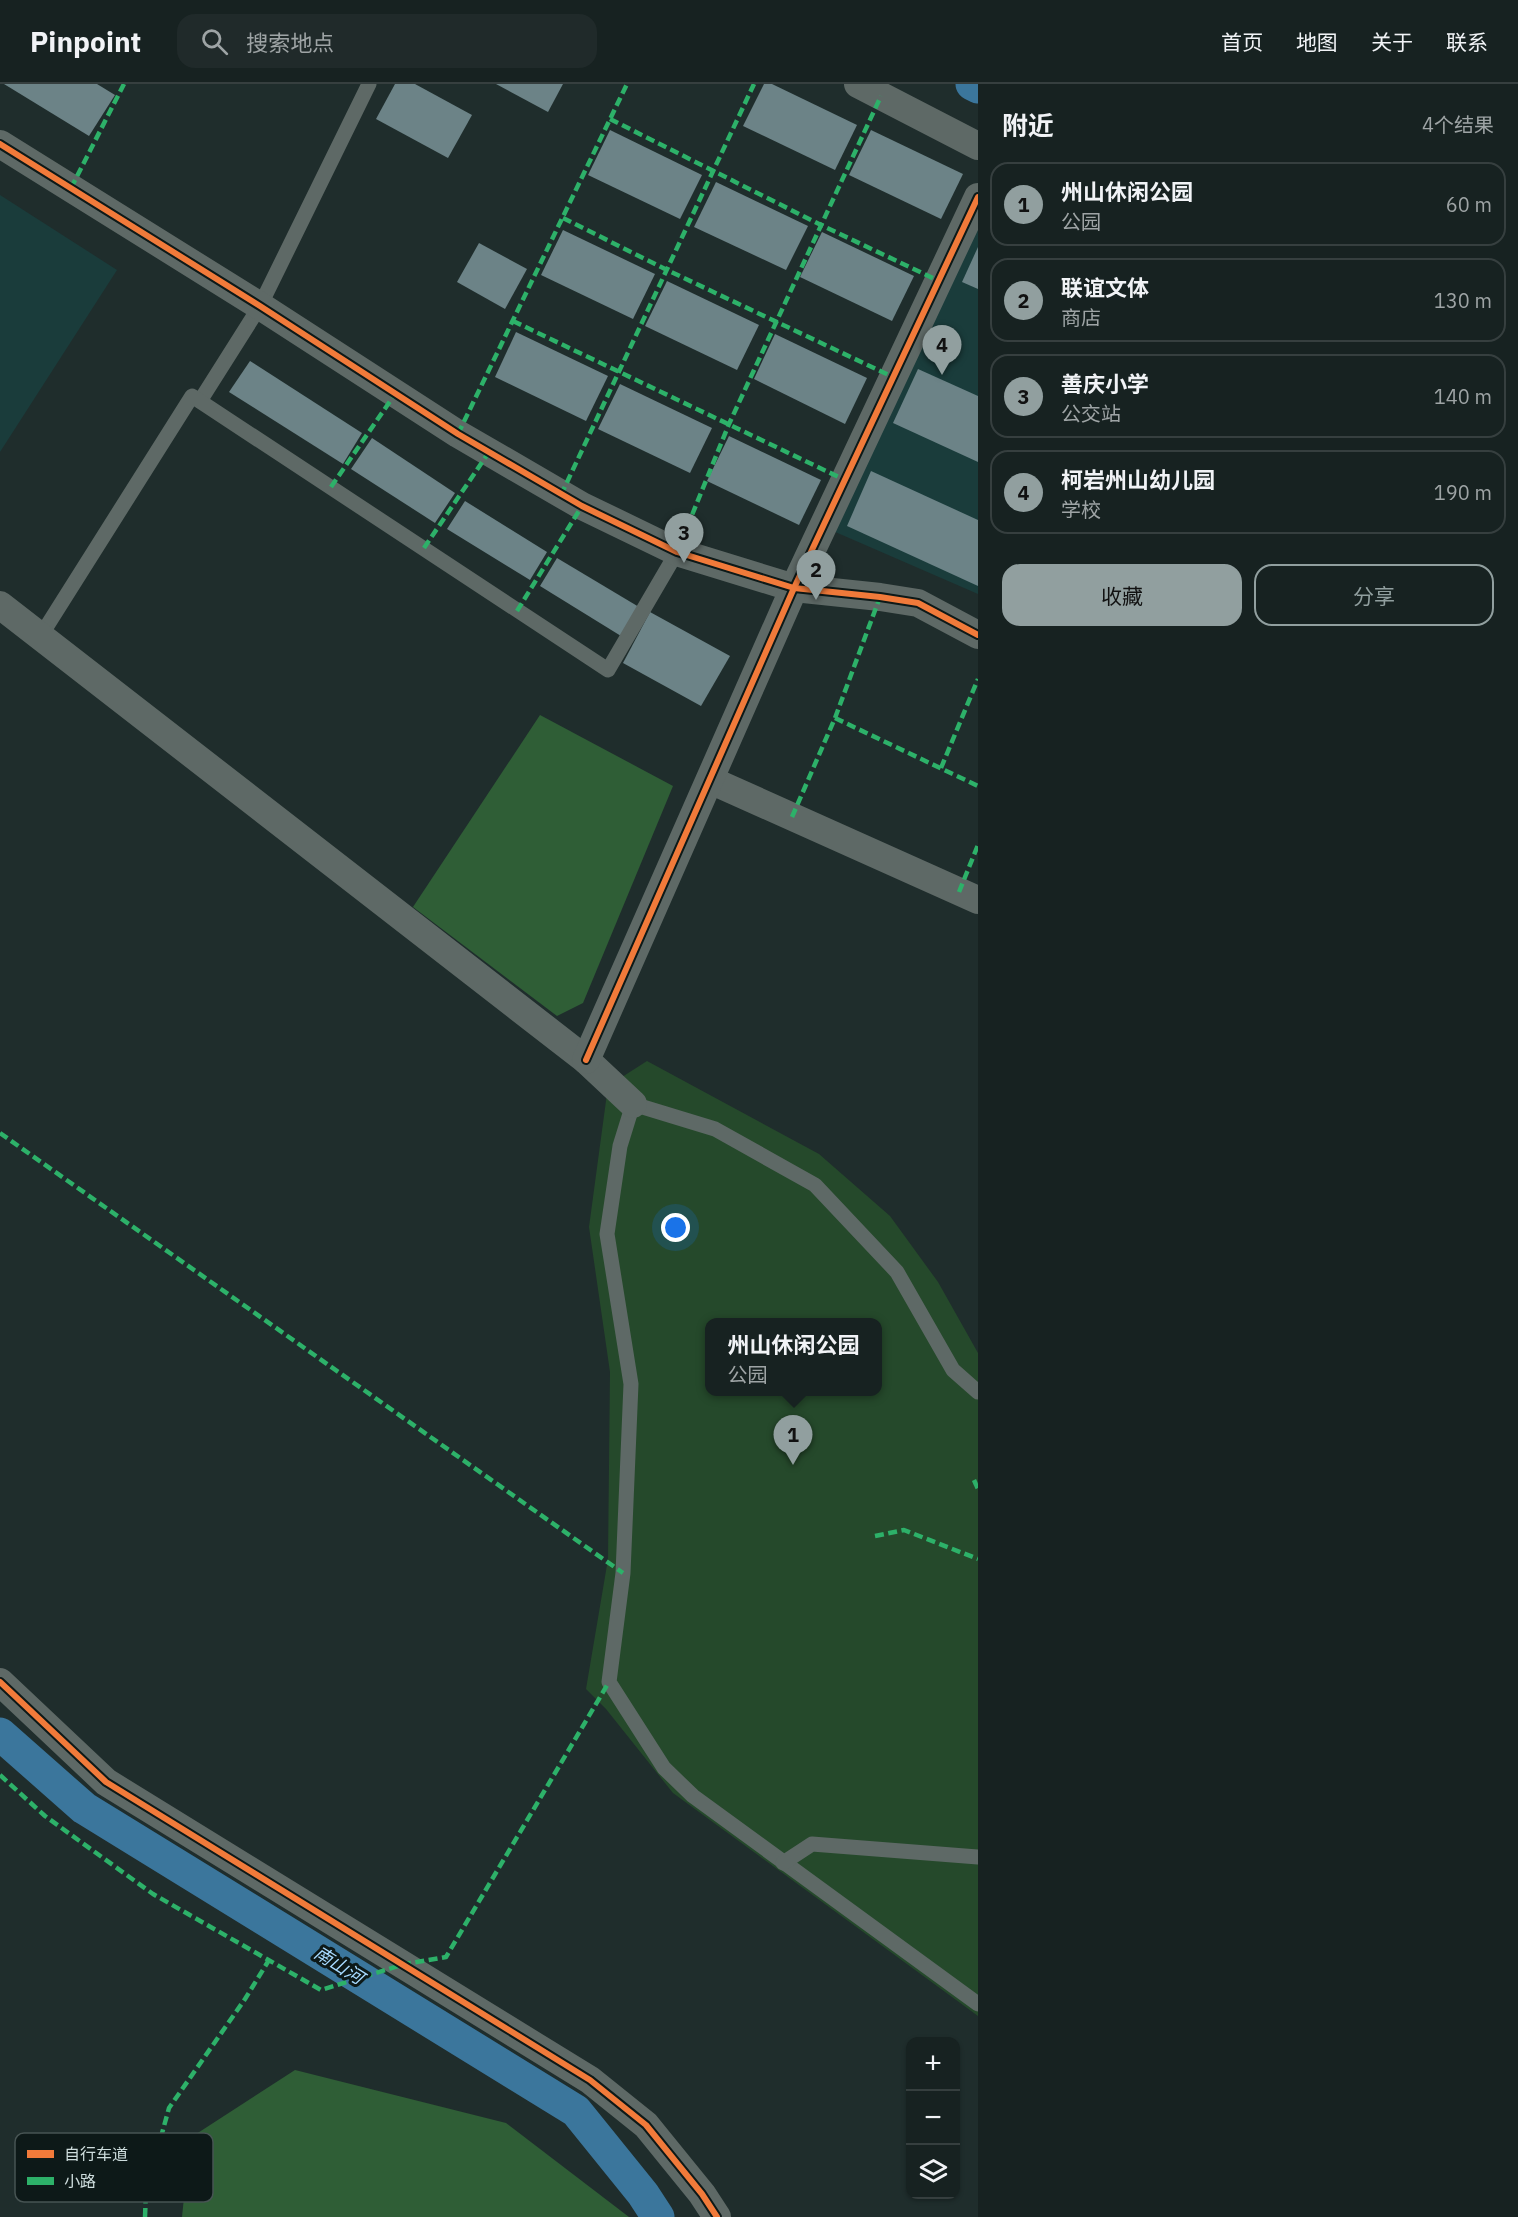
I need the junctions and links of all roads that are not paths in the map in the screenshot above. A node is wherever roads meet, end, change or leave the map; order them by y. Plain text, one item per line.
1 (369, 84) edge
2 (858, 84) edge
3 (0, 144) edge
4 (978, 146) edge
5 (978, 197) edge
6 (260, 306) junction
7 (200, 401) junction
8 (677, 552) junction
9 (794, 588) junction
10 (0, 605) edge
11 (978, 635) edge
12 (40, 637) junction
13 (710, 780) junction
14 (978, 900) edge
15 (586, 1059) junction
16 (633, 1104) junction
17 (978, 1392) edge
18 (0, 1682) edge
19 (978, 1857) edge
20 (783, 1863) junction
21 (978, 2004) edge
22 (717, 2217) edge

1 - 6 lane
2 - 4 street
3 - 6 street
5 - 9 street
6 - 7 lane
6 - 8 street
7 - 8 lane
7 - 12 lane
8 - 9 street
9 - 11 street
9 - 13 street
10 - 12 street
12 - 15 street
13 - 14 street
13 - 15 street
15 - 16 street
16 - 17 lane
16 - 20 lane
18 - 22 street
19 - 20 lane
20 - 21 lane

